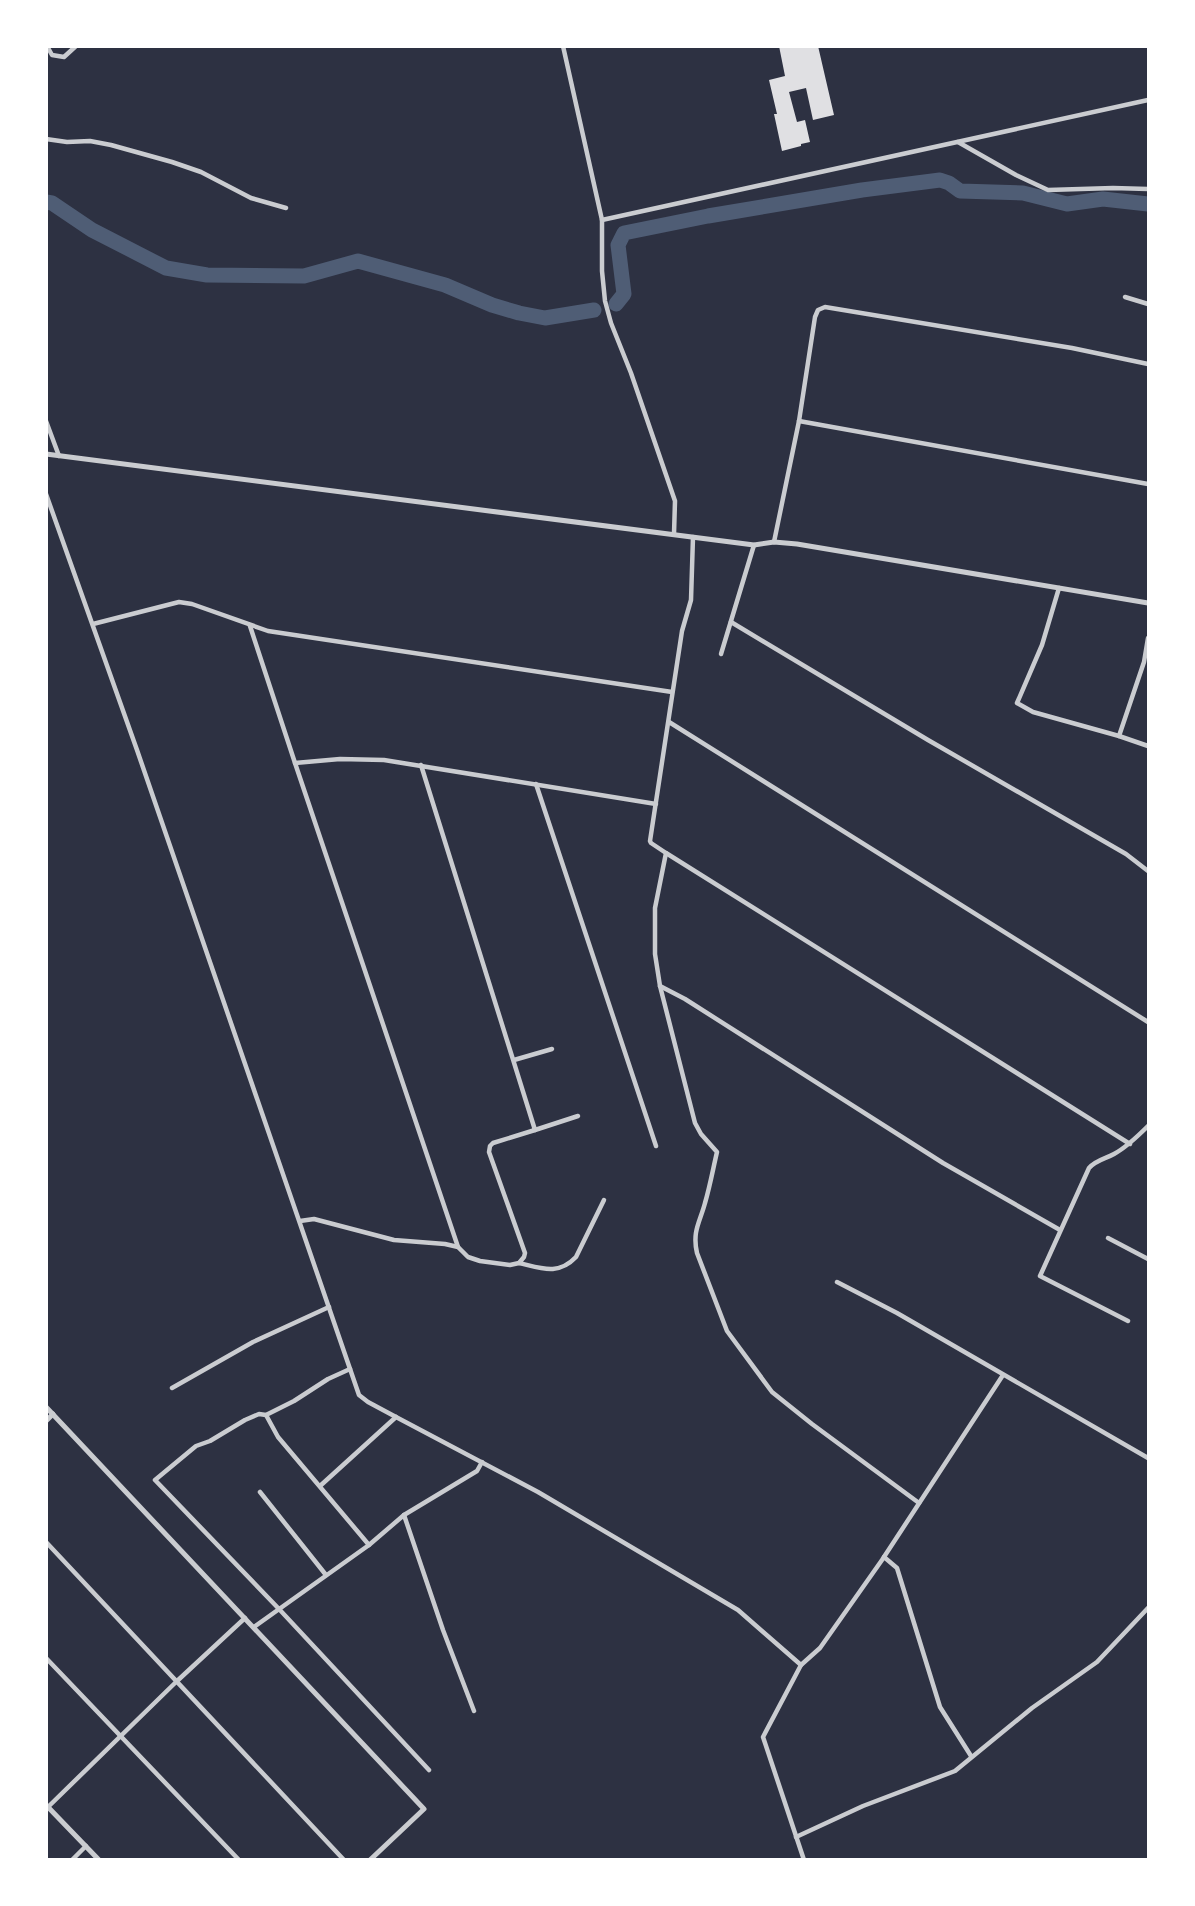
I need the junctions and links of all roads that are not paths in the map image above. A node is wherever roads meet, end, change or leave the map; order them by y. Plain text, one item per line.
1 (47, 46) edge
2 (76, 46) edge
3 (563, 46) edge
4 (1149, 100) edge
5 (46, 139) edge
6 (958, 142) junction
7 (1149, 189) edge
8 (286, 208) dead end
9 (602, 220) junction
10 (1125, 297) dead end
11 (1149, 304) edge
12 (1149, 364) edge
13 (46, 421) edge
14 (799, 421) junction
15 (46, 454) edge
16 (59, 456) junction
17 (1149, 484) edge
18 (46, 494) edge
19 (674, 534) junction
20 (693, 537) junction
21 (774, 542) junction
22 (754, 545) junction
23 (1059, 588) junction
24 (1149, 603) edge
25 (731, 622) junction
26 (93, 624) junction
27 (250, 626) junction
28 (1149, 638) edge
29 (721, 654) dead end
30 (672, 692) junction
31 (669, 722) junction
32 (1119, 736) junction
33 (1149, 746) edge
34 (294, 763) junction
35 (421, 765) junction
36 (536, 784) junction
37 (656, 804) junction
38 (666, 853) junction
39 (1149, 871) edge
40 (660, 986) junction
41 (1149, 1022) edge
42 (552, 1048) dead end
43 (514, 1060) junction
44 (578, 1116) dead end
45 (1149, 1126) edge
46 (535, 1130) junction
47 (1130, 1143) junction
48 (656, 1146) dead end
49 (604, 1200) dead end
50 (300, 1221) junction
51 (1060, 1230) junction
52 (1108, 1238) dead end
53 (458, 1247) junction
54 (1149, 1259) edge
55 (519, 1263) junction
56 (837, 1282) dead end
57 (329, 1307) junction
58 (1128, 1322) dead end
59 (350, 1369) junction
60 (1003, 1375) junction
61 (172, 1388) dead end
62 (46, 1407) edge
63 (53, 1414) junction
64 (266, 1415) junction
65 (396, 1417) junction
66 (46, 1421) edge
67 (1149, 1458) edge
68 (482, 1462) junction
69 (320, 1486) junction
70 (260, 1492) dead end
71 (919, 1503) junction
72 (404, 1515) junction
73 (46, 1542) edge
74 (369, 1545) junction
75 (884, 1557) junction
76 (326, 1575) junction
77 (1149, 1608) edge
78 (279, 1609) junction
79 (245, 1618) junction
80 (254, 1627) junction
81 (46, 1658) edge
82 (801, 1665) junction
83 (176, 1682) junction
84 (474, 1711) dead end
85 (120, 1735) junction
86 (971, 1756) junction
87 (429, 1770) dead end
88 (47, 1806) edge
89 (796, 1837) junction
90 (86, 1846) junction
91 (72, 1860) edge
92 (99, 1860) edge
93 (238, 1860) edge
94 (344, 1860) edge
95 (370, 1860) edge
96 (804, 1860) edge

1 - 2 street
3 - 9 street
4 - 6 street
5 - 8 street
6 - 7 street
6 - 9 street
9 - 19 street
10 - 11 street
12 - 14 street
13 - 16 street
14 - 17 street
14 - 21 street
15 - 16 street
16 - 19 street
18 - 26 street
19 - 20 street
20 - 22 street
20 - 30 street
21 - 22 street
21 - 23 street
22 - 25 street
23 - 24 street
23 - 32 street
25 - 29 street
25 - 39 street
26 - 27 street
26 - 50 street
27 - 30 street
27 - 34 street
28 - 32 street
30 - 31 street
31 - 37 street
31 - 41 street
32 - 33 street
34 - 35 street
34 - 53 street
35 - 36 street
35 - 43 street
36 - 37 street
36 - 48 street
37 - 38 street
38 - 40 street
38 - 47 street
40 - 51 street
40 - 71 street
42 - 43 street
43 - 46 street
44 - 46 street
45 - 47 street
46 - 55 street
47 - 51 street
49 - 55 street
50 - 53 street
50 - 57 street
51 - 58 street
52 - 54 street
53 - 55 street
56 - 60 street
57 - 59 street
57 - 61 street
59 - 64 street
59 - 65 street
60 - 67 street
60 - 71 street
62 - 63 street
63 - 66 street
63 - 79 street
64 - 69 street
64 - 78 street
65 - 68 street
65 - 69 street
68 - 72 street
68 - 82 street
69 - 74 street
70 - 76 street
71 - 75 street
72 - 74 street
72 - 84 street
73 - 83 street
74 - 76 street
75 - 82 street
75 - 86 street
76 - 78 street
77 - 86 street
78 - 80 street
78 - 87 street
79 - 80 street
79 - 83 street
80 - 95 street
81 - 85 street
82 - 89 street
83 - 85 street
83 - 94 street
85 - 88 street
85 - 93 street
86 - 89 street
88 - 90 street
89 - 96 street
90 - 91 street
90 - 92 street

